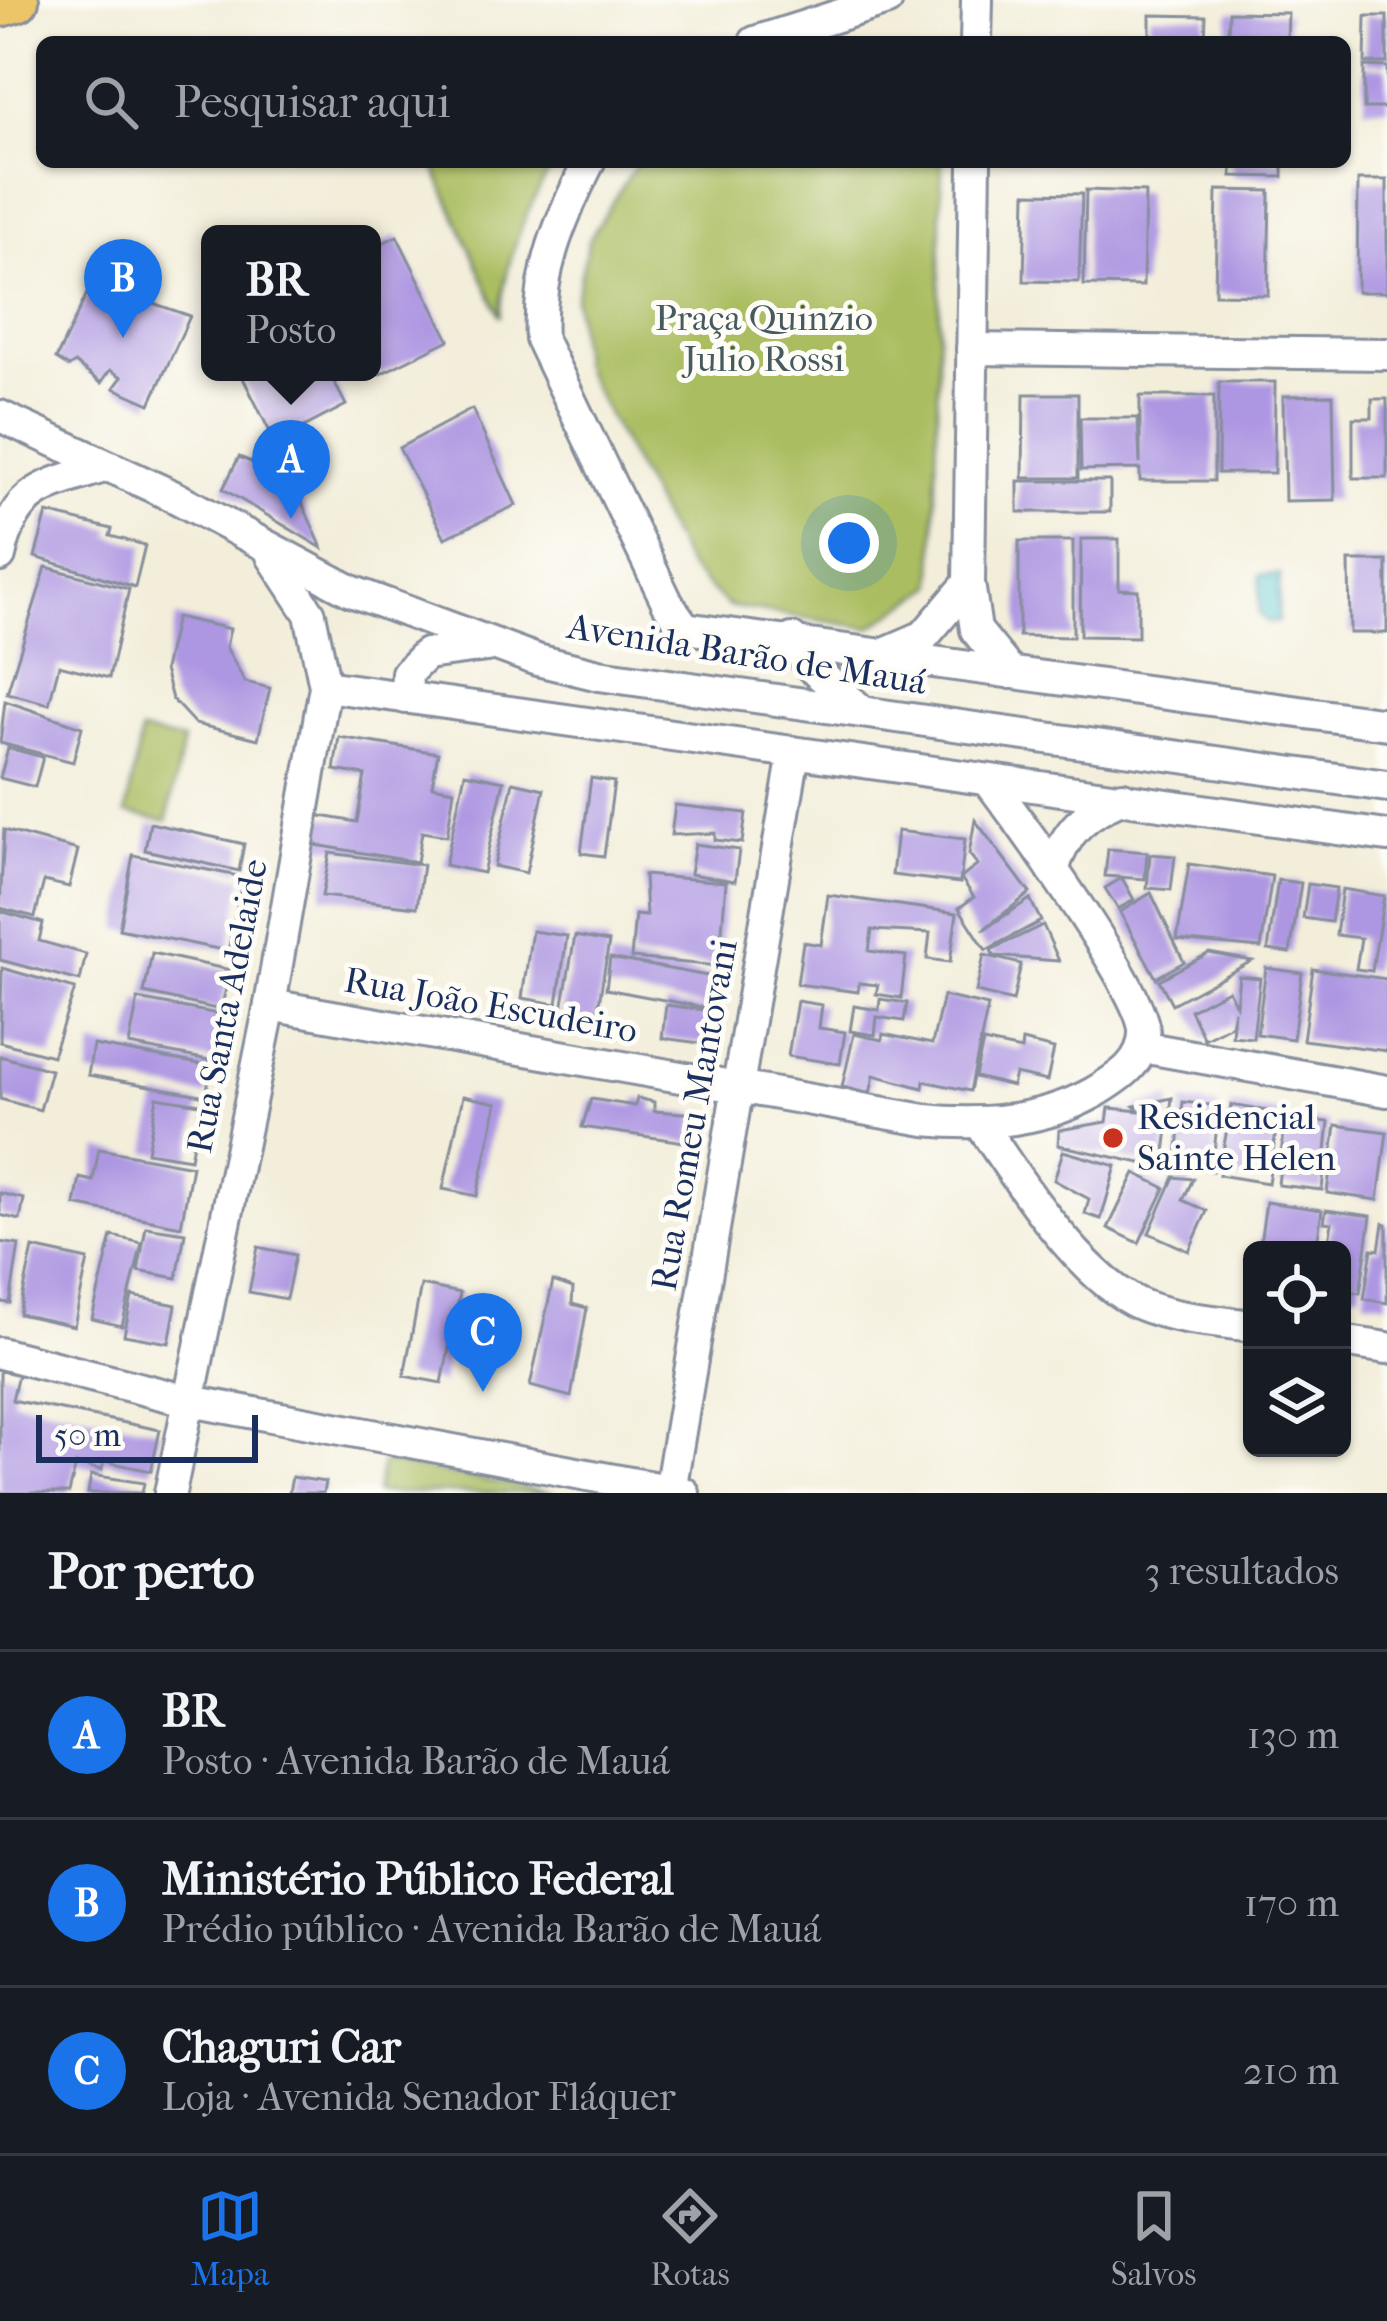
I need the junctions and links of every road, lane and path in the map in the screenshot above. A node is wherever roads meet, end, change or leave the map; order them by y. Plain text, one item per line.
1 (17, 0) edge
2 (886, 0) edge
3 (977, 0) edge
4 (0, 5) edge
5 (774, 36) edge
6 (976, 36) edge
7 (586, 168) edge
8 (975, 168) edge
9 (972, 349) junction
10 (1052, 350) junction
11 (1387, 354) edge
12 (972, 387) junction
13 (0, 416) edge
14 (107, 466) junction
15 (264, 546) junction
16 (0, 556) edge
17 (969, 583) junction
18 (792, 639) junction
19 (497, 646) junction
20 (881, 653) junction
21 (1011, 673) junction
22 (325, 686) junction
23 (406, 698) junction
24 (863, 712) junction
25 (1387, 724) edge
26 (794, 753) junction
27 (989, 781) junction
28 (1387, 786) edge
29 (1123, 797) junction
30 (1387, 836) edge
31 (1053, 870) junction
32 (270, 1005) junction
33 (1142, 1047) junction
34 (738, 1089) junction
35 (1387, 1091) edge
36 (982, 1126) junction
37 (1243, 1324) edge
38 (1351, 1342) edge
39 (1387, 1348) edge
40 (0, 1353) edge
41 (185, 1400) junction
42 (677, 1492) edge
43 (170, 1493) edge

1 - 4 highway
2 - 5 street
3 - 6 street
7 - 18 street, Avenida Barão de Mauá
8 - 9 street
9 - 10 street
9 - 12 street
10 - 11 street
10 - 12 street
12 - 17 street
13 - 14 street, Avenida Barão de Mauá
14 - 15 street, Avenida Barão de Mauá
14 - 16 street
15 - 19 street, Avenida Barão de Mauá
15 - 22 street, Rua Santa Adelaide
17 - 20 street
17 - 21 street
18 - 20 street, Avenida Barão de Mauá
18 - 24 street
19 - 23 street
19 - 24 street, Avenida Barão de Mauá
20 - 21 street, Avenida Barão de Mauá
21 - 25 street, Avenida Barão de Mauá
22 - 23 street
22 - 32 street, Rua Santa Adelaide
23 - 26 street
24 - 28 street, Avenida Barão de Mauá
26 - 27 street
26 - 34 street, Rua Romeu Mantovani
27 - 29 street
27 - 31 street
29 - 30 street
29 - 31 street
31 - 33 street
32 - 34 street, Rua João Escudeiro
32 - 41 street, Rua Santa Adelaide
33 - 35 street
33 - 36 street
34 - 36 street, Rua João Escudeiro
34 - 42 street, Rua Romeu Mantovani
36 - 37 street
38 - 39 street
40 - 41 street
41 - 42 street
41 - 43 street, Rua Santa Adelaide

